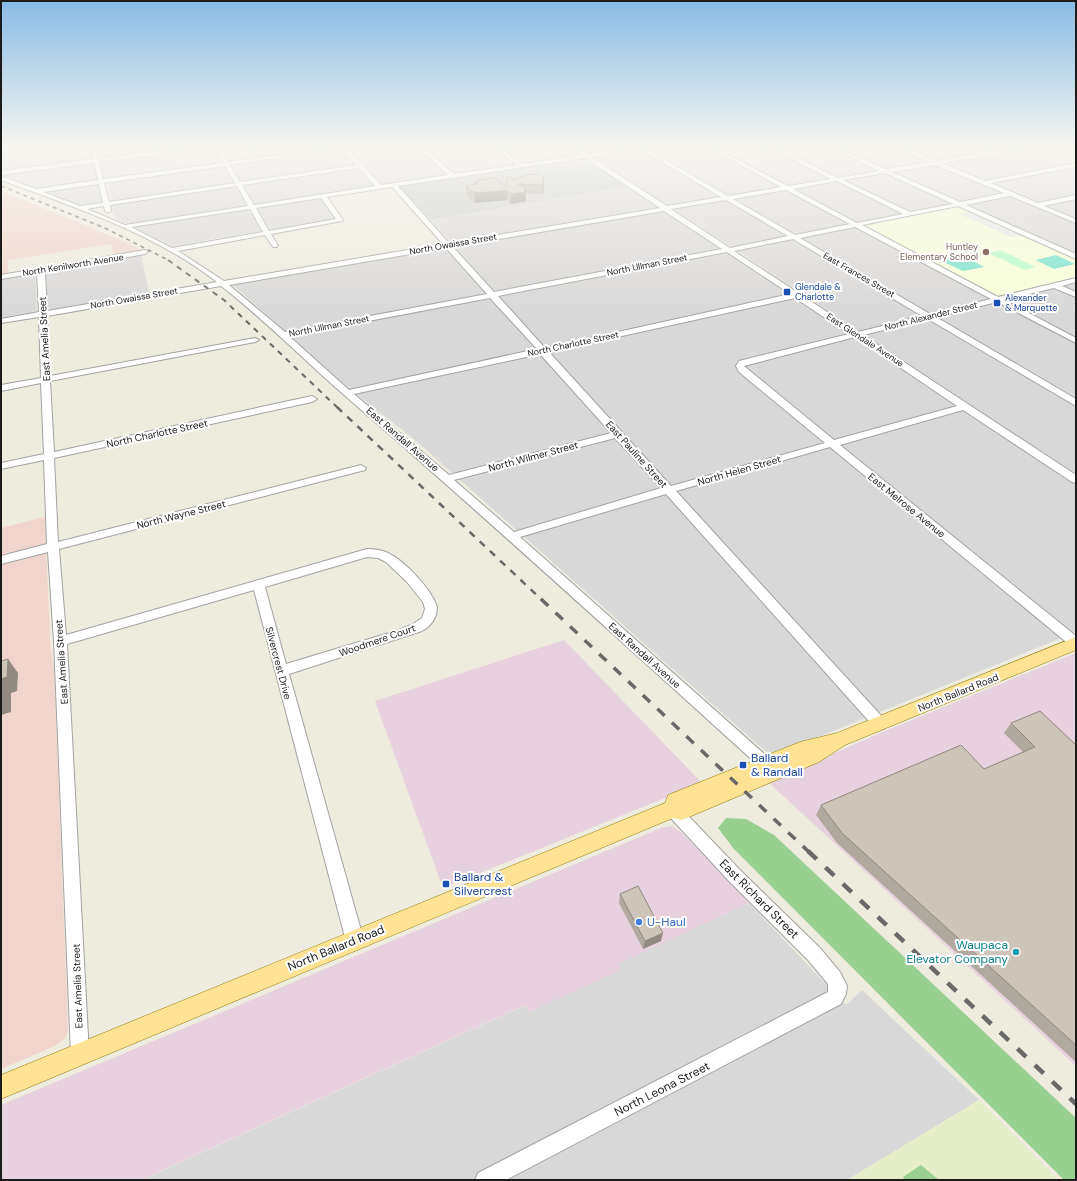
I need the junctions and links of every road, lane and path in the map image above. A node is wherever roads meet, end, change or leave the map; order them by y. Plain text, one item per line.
1 (66, 203) edge
2 (106, 203) joint
3 (250, 203) edge
4 (277, 203) edge
5 (328, 203) edge
6 (410, 203) edge
7 (659, 203) edge
8 (697, 203) edge
9 (738, 203) edge
10 (817, 203) edge
11 (887, 203) edge
12 (964, 203) edge
13 (1033, 203) edge
14 (1047, 203) edge
15 (959, 204) junction
16 (1038, 205) junction
17 (252, 207) junction
18 (79, 208) junction
19 (667, 208) junction
20 (909, 214) junction
21 (106, 219) junction
22 (1076, 221) edge
23 (856, 224) junction
24 (127, 226) junction
25 (267, 233) junction
26 (795, 237) junction
27 (448, 245) junction
28 (275, 246) dead end
29 (171, 250) junction
30 (729, 250) junction
31 (145, 252) dead end
32 (1076, 257) edge
33 (41, 270) junction
34 (1, 277) edge
35 (1076, 280) edge
36 (223, 283) junction
37 (1055, 285) junction
38 (492, 294) junction
39 (798, 295) junction
40 (1076, 296) edge
41 (998, 300) junction
42 (43, 314) junction
43 (930, 317) junction
44 (1, 321) edge
45 (282, 335) junction
46 (857, 335) junction
47 (255, 340) dead end
48 (1076, 341) edge
49 (542, 350) junction
50 (740, 366) joint
51 (46, 379) junction
52 (1, 388) edge
53 (348, 393) junction
54 (312, 399) dead end
55 (1076, 403) edge
56 (966, 406) junction
57 (618, 434) junction
58 (832, 444) junction
59 (49, 456) junction
60 (1, 466) edge
61 (361, 468) dead end
62 (448, 478) junction
63 (1076, 480) edge
64 (669, 490) junction
65 (512, 536) junction
66 (53, 547) junction
67 (1, 560) edge
68 (258, 584) junction
69 (60, 640) junction
70 (1076, 643) edge
71 (280, 672) junction
72 (880, 724) junction
73 (839, 740) junction
74 (765, 763) junction
75 (672, 810) junction
76 (355, 941) junction
77 (837, 994) joint
78 (80, 1055) junction
79 (1, 1087) edge
80 (485, 1180) edge

1 - 18 street, East Randall Avenue
2 - 18 street
2 - 21 street
3 - 17 street
4 - 17 street
5 - 25 street
6 - 27 street, East Pauline Street
7 - 19 street, East Glendale Avenue
8 - 19 street, North Owaissa Street
9 - 26 street, East Frances Street
10 - 23 street
11 - 20 street
12 - 15 street, North Ullman Street
13 - 16 street
14 - 16 street
15 - 20 street, North Ullman Street
15 - 32 street
16 - 22 street
17 - 24 street
17 - 25 street
18 - 21 street, East Randall Avenue
19 - 27 street, North Owaissa Street
19 - 30 street, East Glendale Avenue
20 - 23 street, North Ullman Street
21 - 24 street, East Randall Avenue
23 - 26 street, North Ullman Street
23 - 41 street
24 - 29 street, East Randall Avenue
25 - 28 street
25 - 29 street
26 - 30 street, North Ullman Street
26 - 43 street, East Frances Street
27 - 36 street, North Owaissa Street
27 - 38 street, East Pauline Street
29 - 36 street, East Randall Avenue
30 - 38 street, North Ullman Street
30 - 39 street, East Glendale Avenue
31 - 33 street, North Kenilworth Avenue
33 - 34 street, North Kenilworth Avenue
33 - 42 street, East Amelia Street
35 - 37 street, North Alexander Street
36 - 42 street, North Owaissa Street
36 - 45 street, East Randall Avenue
37 - 40 street
37 - 41 street, North Alexander Street
38 - 45 street, North Ullman Street
38 - 49 street, East Pauline Street
39 - 46 street, East Glendale Avenue
39 - 49 street, North Charlotte Street
41 - 43 street, North Alexander Street
41 - 48 street
42 - 44 street, North Owaissa Street
42 - 51 street, East Amelia Street
43 - 46 street, North Alexander Street
43 - 55 street, East Frances Street
45 - 53 street, East Randall Avenue
46 - 50 street, North Alexander Street
46 - 56 street, East Glendale Avenue
47 - 51 street
49 - 53 street, North Charlotte Street
49 - 57 street, East Pauline Street
50 - 58 street, East Melrose Avenue
51 - 52 street
51 - 59 street, East Amelia Street
53 - 62 street, East Randall Avenue
54 - 59 street, North Charlotte Street
56 - 58 street, North Helen Street
56 - 63 street, East Glendale Avenue
57 - 62 street, North Wilmer Street
57 - 64 street, East Pauline Street
58 - 64 street, North Helen Street
58 - 70 street, East Melrose Avenue
59 - 60 street, North Charlotte Street
59 - 66 street, East Amelia Street
61 - 66 street, North Wayne Street
62 - 65 street, East Randall Avenue
64 - 65 street, North Helen Street
64 - 72 street, East Pauline Street
65 - 74 street, East Randall Avenue
66 - 67 street, North Wayne Street
66 - 69 street, East Amelia Street
68 - 69 street
68 - 71 street, Silvercrest Drive
68 - 71 street, Woodmere Court
69 - 78 street, East Amelia Street
70 - 72 main road, North Ballard Road
71 - 76 street, Silvercrest Drive
72 - 73 main road, North Ballard Road
73 - 74 main road, North Ballard Road
73 - 75 main road, North Ballard Road
74 - 75 main road, North Ballard Road
75 - 76 main road, North Ballard Road
75 - 77 street, East Richard Street
76 - 78 main road, North Ballard Road
77 - 80 street, North Leona Street
78 - 79 main road, North Ballard Road

